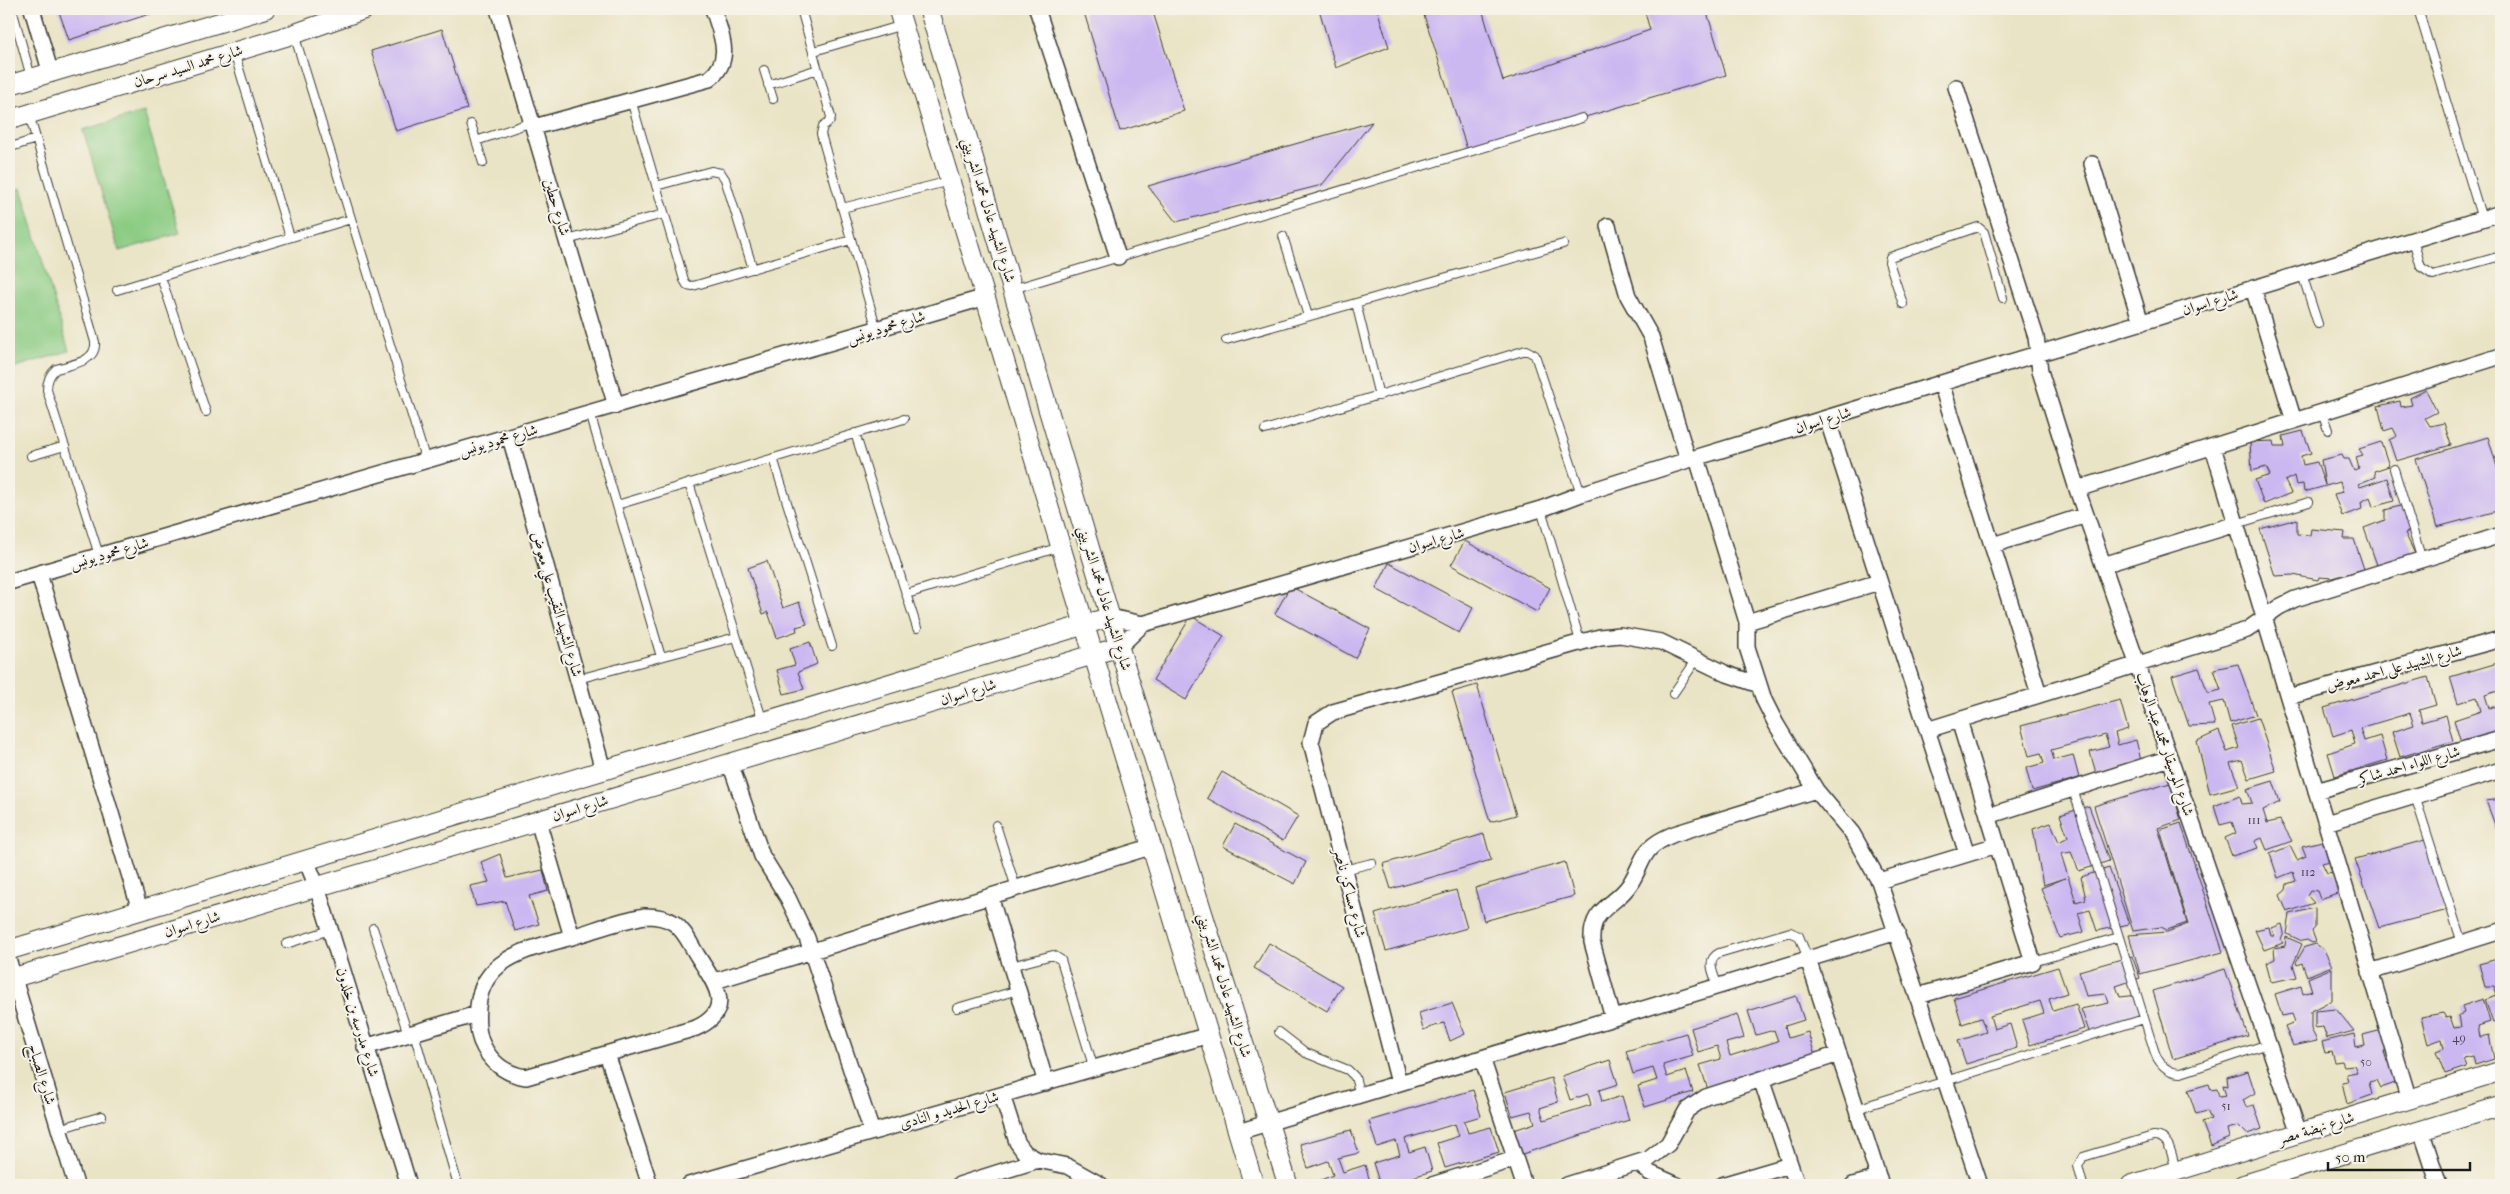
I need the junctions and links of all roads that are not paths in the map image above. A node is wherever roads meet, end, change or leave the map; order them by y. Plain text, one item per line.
1 (12, 9) edge
2 (32, 9) edge
3 (265, 9) edge
4 (365, 9) edge
5 (498, 9) edge
6 (713, 9) edge
7 (801, 9) edge
8 (929, 9) edge
9 (1038, 9) edge
10 (2418, 9) edge
11 (900, 17) edge
12 (294, 34) junction
13 (814, 51) junction
14 (234, 52) junction
15 (818, 69) junction
16 (764, 70) dead end
17 (51, 74) junction
18 (32, 79) junction
19 (768, 84) junction
20 (9, 85) edge
21 (1956, 87) dead end
22 (773, 99) dead end
23 (631, 100) junction
24 (29, 114) junction
25 (1582, 118) dead end
26 (9, 120) edge
27 (471, 124) dead end
28 (533, 125) junction
29 (36, 139) junction
30 (476, 141) junction
31 (14, 146) dead end
32 (483, 163) dead end
33 (2092, 164) dead end
34 (950, 181) junction
35 (656, 186) junction
36 (842, 208) junction
37 (2501, 213) edge
38 (664, 214) junction
39 (351, 219) junction
40 (2482, 219) junction
41 (1608, 226) dead end
42 (1283, 236) dead end
43 (290, 238) junction
44 (567, 240) junction
45 (851, 240) junction
46 (2413, 240) junction
47 (1563, 244) dead end
48 (2501, 256) edge
49 (1118, 257) junction
50 (752, 269) junction
51 (2014, 269) junction
52 (2302, 274) junction
53 (1997, 275) junction
54 (160, 277) junction
55 (2253, 288) junction
56 (1013, 289) junction
57 (117, 290) dead end
58 (986, 297) junction
59 (2004, 298) dead end
60 (1356, 303) junction
61 (1903, 304) dead end
62 (1308, 316) junction
63 (2140, 323) junction
64 (2318, 324) dead end
65 (877, 330) junction
66 (1226, 340) dead end
67 (2038, 354) junction
68 (2501, 356) edge
69 (1941, 384) junction
70 (1379, 396) junction
71 (616, 406) junction
72 (206, 412) dead end
73 (590, 413) junction
74 (2322, 413) junction
75 (1827, 418) junction
76 (904, 419) dead end
77 (2294, 421) junction
78 (1265, 430) dead end
79 (2328, 430) dead end
80 (855, 434) junction
81 (510, 437) junction
82 (65, 446) junction
83 (2213, 447) junction
84 (31, 456) dead end
85 (773, 458) junction
86 (1692, 459) junction
87 (426, 461) junction
88 (2394, 469) dead end
89 (689, 483) junction
90 (2077, 489) junction
91 (1581, 494) junction
92 (2310, 502) dead end
93 (617, 504) junction
94 (1541, 509) junction
95 (2086, 515) junction
96 (2236, 524) junction
97 (2501, 535) edge
98 (1993, 544) junction
99 (1060, 547) junction
100 (99, 555) junction
101 (2422, 560) junction
102 (2103, 565) junction
103 (39, 574) junction
104 (9, 582) edge
105 (1880, 582) junction
106 (907, 594) junction
107 (1110, 617) junction
108 (2264, 618) junction
109 (1748, 622) junction
110 (1144, 624) junction
111 (1083, 625) junction
112 (917, 628) dead end
113 (736, 637) junction
114 (2501, 639) edge
115 (1580, 641) junction
116 (832, 646) dead end
117 (1119, 647) junction
118 (1092, 655) junction
119 (661, 657) junction
120 (1697, 659) junction
121 (2137, 663) junction
122 (578, 680) junction
123 (1759, 685) junction
124 (1673, 694) dead end
125 (2039, 694) junction
126 (2288, 696) junction
127 (1959, 720) junction
128 (763, 722) junction
129 (1927, 730) junction
130 (2501, 738) edge
131 (2170, 758) junction
132 (730, 763) junction
133 (603, 770) junction
134 (2501, 770) edge
135 (2073, 789) junction
136 (1816, 790) junction
137 (2316, 791) junction
138 (2415, 796) junction
139 (1988, 816) junction
140 (538, 821) junction
141 (2326, 823) junction
142 (996, 825) dead end
143 (1997, 845) junction
144 (1150, 847) junction
145 (1967, 854) junction
146 (306, 860) junction
147 (1372, 863) dead end
148 (1344, 870) junction
149 (1879, 881) junction
150 (317, 887) junction
151 (1016, 888) junction
152 (990, 896) junction
153 (140, 910) junction
154 (373, 928) dead end
155 (330, 930) junction
156 (2501, 931) edge
157 (1897, 932) junction
158 (2118, 936) junction
159 (572, 937) junction
160 (2462, 943) junction
161 (286, 944) dead end
162 (9, 950) edge
163 (812, 952) junction
164 (1808, 959) junction
165 (2033, 962) junction
166 (1011, 966) junction
167 (2370, 972) junction
168 (10, 973) edge
169 (715, 981) junction
170 (1718, 986) junction
171 (1018, 990) junction
172 (1918, 996) junction
173 (957, 1008) dead end
174 (477, 1014) junction
175 (1613, 1018) junction
176 (2144, 1019) junction
177 (1279, 1032) dead end
178 (411, 1033) junction
179 (1209, 1036) junction
180 (2268, 1044) junction
181 (365, 1047) junction
182 (607, 1054) junction
183 (1839, 1054) junction
184 (1482, 1058) junction
185 (1094, 1069) junction
186 (2501, 1071) edge
187 (1761, 1079) junction
188 (1946, 1081) junction
189 (1046, 1082) junction
190 (1399, 1083) junction
191 (1002, 1095) junction
192 (1360, 1095) junction
193 (2409, 1100) junction
194 (2501, 1106) edge
195 (1856, 1109) junction
196 (102, 1116) dead end
197 (1268, 1123) junction
198 (59, 1129) junction
199 (2421, 1130) junction
200 (872, 1132) junction
201 (1238, 1132) junction
202 (2299, 1133) junction
203 (1515, 1159) junction
204 (1038, 1160) junction
205 (1639, 1164) junction
206 (1790, 1165) junction
207 (2176, 1171) junction
208 (724, 1180) edge
209 (1880, 1182) edge
210 (76, 1185) edge
211 (410, 1185) edge
212 (458, 1185) edge
213 (650, 1185) edge
214 (689, 1185) edge
215 (959, 1185) edge
216 (1101, 1185) edge
217 (1254, 1185) edge
218 (1288, 1185) edge
219 (1432, 1185) edge
220 (1524, 1185) edge
221 (1567, 1185) edge
222 (1677, 1185) edge
223 (1722, 1185) edge
224 (1797, 1185) edge
225 (1853, 1185) edge
226 (1980, 1185) edge
227 (2083, 1185) edge
228 (2131, 1185) edge
229 (2242, 1185) edge
230 (2439, 1185) edge

1 - 18 lane
2 - 17 street
3 - 17 street, شارع محمد السيد سرحان
4 - 12 street, شارع محمد السيد سرحان
5 - 28 street, شارع حطين
6 - 23 street
7 - 13 lane
8 - 56 street, شارع الشهيد عادل محمد الشربيني
9 - 49 street
10 - 40 lane
11 - 13 lane
11 - 34 street, شارع الشهيد عادل محمد الشربيني
12 - 14 street, شارع محمد السيد سرحان
12 - 39 lane
13 - 15 lane
14 - 24 street, شارع محمد السيد سرحان
14 - 43 lane
15 - 19 lane
15 - 36 lane
16 - 19 lane
17 - 18 street, شارع محمد السيد سرحان
18 - 20 street, شارع محمد السيد سرحان
19 - 22 lane
21 - 51 street, شارع الموسيقار محمد عبد الوهاب
23 - 28 street
23 - 35 lane
24 - 26 street, شارع محمد السيد سرحان
24 - 29 lane
25 - 49 lane
27 - 30 lane
28 - 30 lane
28 - 44 street, شارع حطين
29 - 31 lane
29 - 82 lane
30 - 32 lane
33 - 63 street
34 - 36 lane
34 - 58 street, شارع الشهيد عادل محمد الشربيني
35 - 38 lane
35 - 50 lane
36 - 45 lane
37 - 40 street, شارع اسوان
38 - 44 lane
38 - 50 lane
39 - 43 lane
39 - 87 lane
40 - 46 street, شارع اسوان
41 - 86 street
42 - 62 lane
43 - 54 lane
44 - 71 street, شارع حطين
45 - 50 lane
45 - 65 lane
46 - 48 lane
46 - 52 street, شارع اسوان
47 - 60 lane
49 - 56 lane
51 - 53 lane
51 - 67 street, شارع الموسيقار محمد عبد الوهاب
52 - 55 street, شارع اسوان
52 - 64 lane
53 - 59 lane
53 - 61 lane
54 - 57 lane
54 - 72 lane
55 - 63 street, شارع اسوان
55 - 77 street
56 - 107 street, شارع الشهيد عادل محمد الشربيني
58 - 65 street, شارع محمود يونس
58 - 99 street, شارع الشهيد عادل محمد الشربيني
60 - 62 lane
60 - 70 lane
62 - 66 lane
63 - 67 street, شارع اسوان
65 - 71 street, شارع محمود يونس
67 - 69 street, شارع اسوان
67 - 90 street, شارع الموسيقار محمد عبد الوهاب
68 - 74 street
69 - 75 street, شارع اسوان
69 - 98 street
70 - 78 lane
70 - 91 lane
71 - 73 street, شارع محمود يونس
73 - 81 street, شارع محمود يونس
73 - 93 lane
74 - 77 street
74 - 79 lane
75 - 86 street, شارع اسوان
75 - 105 street
76 - 80 lane
77 - 83 street
80 - 85 lane
80 - 106 lane
81 - 87 street, شارع محمود يونس
81 - 122 street, شارع الشهيد النقيب علي معوض
82 - 84 lane
82 - 100 lane
83 - 90 street
83 - 96 street
85 - 89 lane
85 - 116 lane
86 - 91 street, شارع اسوان
86 - 109 street
87 - 100 street, شارع محمود يونس
88 - 101 lane
89 - 93 lane
89 - 113 lane
90 - 95 street, شارع الموسيقار محمد عبد الوهاب
91 - 94 street, شارع اسوان
92 - 96 lane
93 - 119 lane
94 - 110 street, شارع اسوان
94 - 115 lane
95 - 98 street
95 - 102 street, شارع الموسيقار محمد عبد الوهاب
96 - 102 street
96 - 108 street
97 - 101 street
98 - 125 street
99 - 106 lane
99 - 111 street, شارع الشهيد عادل محمد الشربيني
100 - 103 street, شارع محمود يونس
101 - 108 street
102 - 121 street, شارع الموسيقار محمد عبد الوهاب
103 - 104 street, شارع محمود يونس
103 - 153 street
105 - 109 street
105 - 129 street
106 - 112 lane
107 - 110 street, شارع اسوان
107 - 111 street, شارع اسوان
107 - 117 street, شارع الشهيد عادل محمد الشربيني
108 - 121 street
108 - 126 street
109 - 123 street
110 - 117 street, شارع اسوان
111 - 118 street, شارع الشهيد عادل محمد الشربيني
111 - 128 street, شارع اسوان
113 - 119 lane
113 - 128 lane
114 - 126 street, شارع الشهيد على احمد معوض
115 - 120 street
115 - 148 street, شارع مساكن ناصر
117 - 118 street, شارع اسوان
117 - 197 street, شارع الشهيد عادل محمد الشربيني
118 - 132 street, شارع اسوان
118 - 144 street, شارع الشهيد عادل محمد الشربيني
119 - 122 lane
120 - 123 street
120 - 124 lane
121 - 125 street
121 - 131 street, شارع الموسيقار محمد عبد الوهاب
122 - 133 street, شارع الشهيد النقيب علي معوض
123 - 136 street
125 - 127 street
126 - 137 street
127 - 129 street
127 - 139 street
128 - 133 street, شارع اسوان
129 - 145 street
130 - 137 street, شارع اللواء احمد شاكر
131 - 135 street
131 - 180 street, شارع الموسيقار محمد عبد الوهاب
132 - 140 street, شارع اسوان
132 - 163 street
133 - 146 street, شارع اسوان
134 - 138 street, شارع اللواء احمد شاكر
135 - 139 street
135 - 158 lane
136 - 149 street
136 - 175 street
137 - 141 street
138 - 141 street, شارع اللواء احمد شاكر
138 - 160 lane
139 - 143 street
140 - 150 street, شارع اسوان
140 - 159 street
141 - 167 street
142 - 151 lane
143 - 145 street
143 - 165 street
144 - 151 street
144 - 179 street, شارع الشهيد عادل محمد الشربيني
145 - 149 street
146 - 150 street, شارع مدرسه بن خلدون
146 - 153 street, شارع اسوان
147 - 148 lane
148 - 190 street, شارع مساكن ناصر
149 - 157 street
150 - 155 street, شارع مدرسه بن خلدون
150 - 168 street, شارع اسوان
151 - 152 street
152 - 163 street
152 - 166 street
153 - 162 street, شارع اسوان
154 - 178 lane
155 - 161 lane
155 - 181 street, شارع مدرسه بن خلدون
156 - 160 street
157 - 164 street
157 - 172 street
158 - 165 lane
158 - 176 lane
159 - 169 street
159 - 174 street
160 - 167 street
163 - 169 street
163 - 200 street
164 - 170 street
164 - 170 lane
164 - 183 street
165 - 172 street
166 - 171 street
166 - 185 lane
167 - 193 street
168 - 198 street, شارع الصباح
169 - 182 street
170 - 175 street
171 - 173 lane
171 - 189 street
172 - 188 street
174 - 178 street
174 - 182 street
175 - 184 street
176 - 180 lane
176 - 188 lane
177 - 192 lane
178 - 181 street
178 - 212 lane
179 - 185 street, شارع الحديد و النادى
179 - 201 street, شارع الشهيد عادل محمد الشربيني
180 - 202 street, شارع الموسيقار محمد عبد الوهاب
181 - 211 street, شارع مدرسه بن خلدون
182 - 213 street
183 - 187 street
183 - 195 street
184 - 190 street
184 - 203 street
185 - 189 street, شارع الحديد و النادى
186 - 193 street, شارع نهضة مصر
187 - 205 street
187 - 206 street
188 - 195 lane
188 - 226 street
189 - 191 street, شارع الحديد و النادى
190 - 192 street
191 - 200 street, شارع الحديد و النادى
191 - 204 street
192 - 197 street
193 - 202 street, شارع نهضة مصر
194 - 199 street
195 - 209 street
196 - 198 lane
197 - 201 street
197 - 218 street, شارع الشهيد عادل محمد الشربيني
198 - 210 street, شارع الصباح
199 - 229 street
199 - 230 street
200 - 208 street, شارع الحديد و النادى
201 - 217 street, شارع الشهيد عادل محمد الشربيني
202 - 207 street, شارع نهضة مصر
203 - 219 street
203 - 220 street
204 - 215 street
204 - 216 street
205 - 221 street
205 - 222 street
206 - 223 street
206 - 224 street
207 - 227 lane
207 - 228 street, شارع نهضة مصر
208 - 214 street, شارع الحديد و النادى
209 - 225 street

